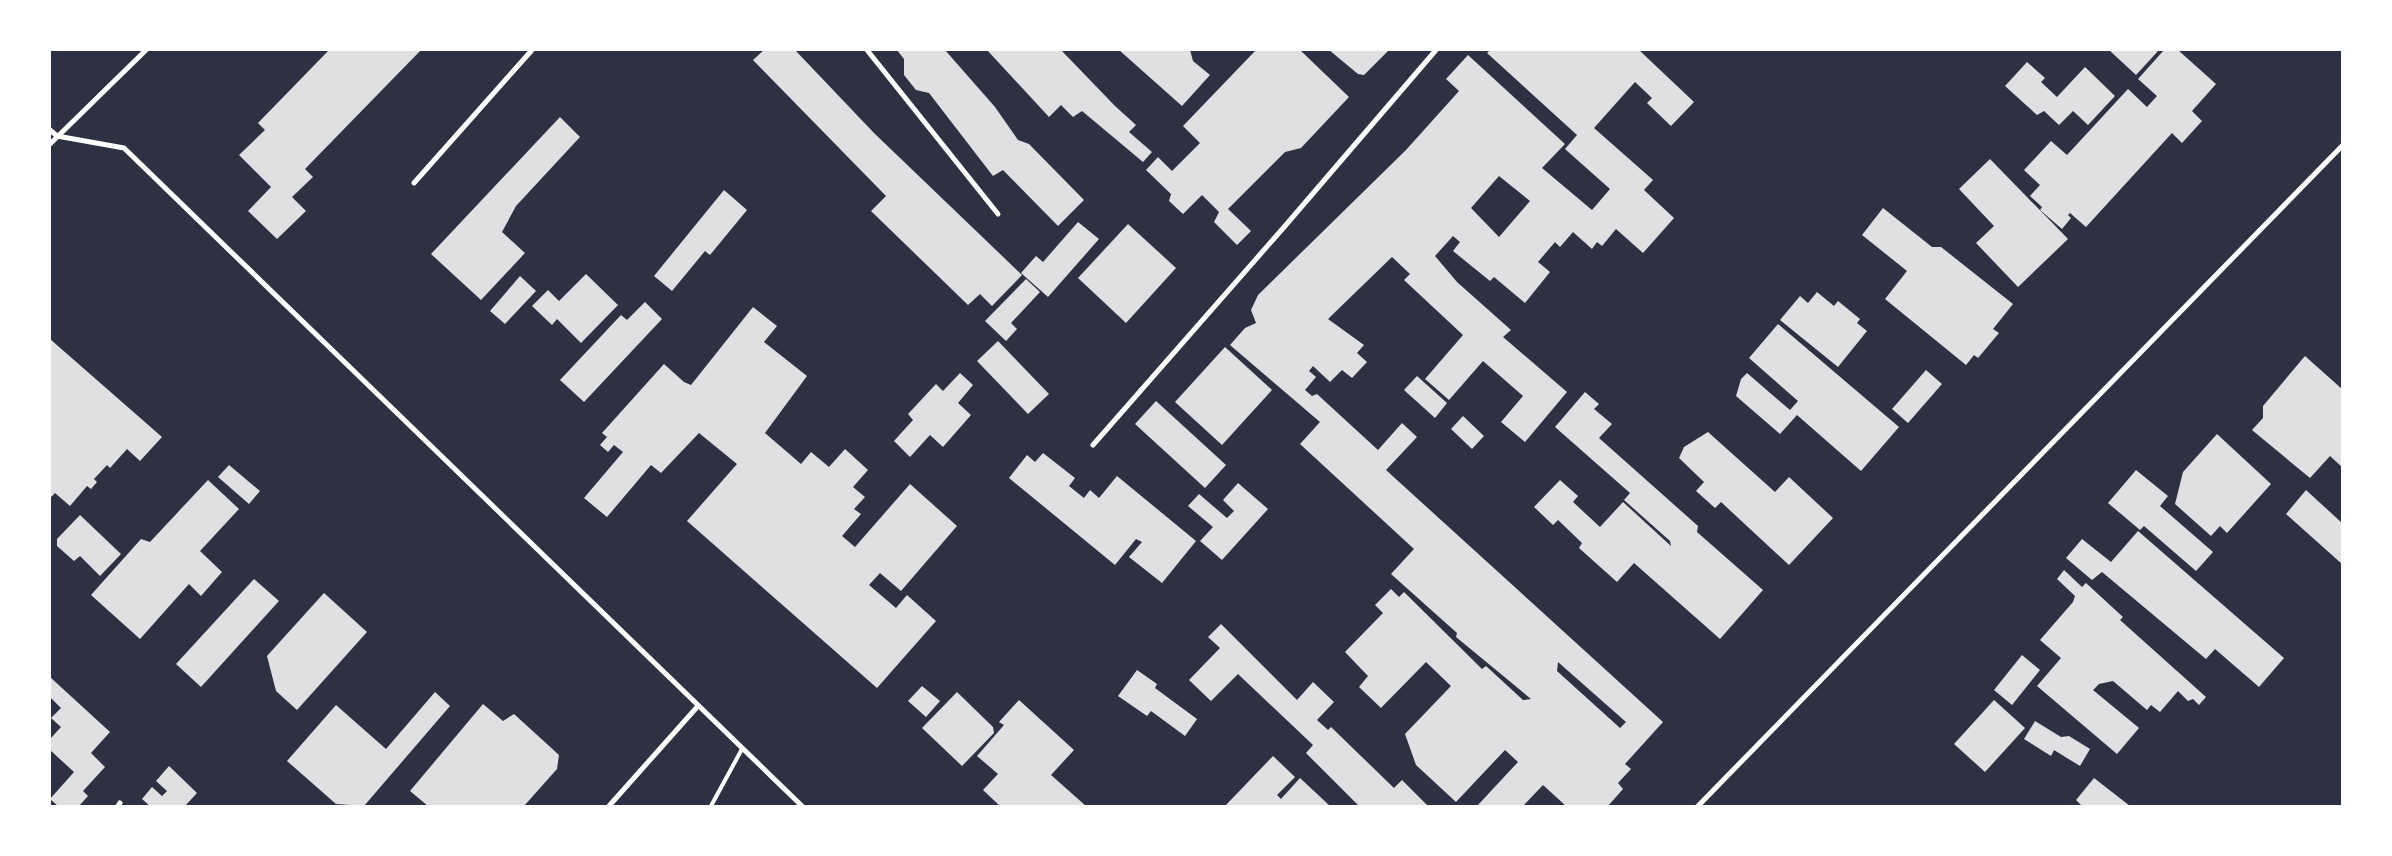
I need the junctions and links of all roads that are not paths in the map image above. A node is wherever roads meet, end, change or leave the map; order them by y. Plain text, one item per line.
1 (146, 50) edge
2 (532, 50) edge
3 (867, 50) edge
4 (1436, 50) edge
5 (50, 130) edge
6 (57, 136) junction
7 (50, 144) edge
8 (2342, 146) edge
9 (414, 182) dead end
10 (998, 214) dead end
11 (1093, 445) dead end
12 (698, 706) junction
13 (742, 748) junction
14 (609, 806) edge
15 (711, 806) edge
16 (802, 806) edge
17 (1698, 806) edge

1 - 6 street
2 - 9 street
3 - 10 street
4 - 11 street
5 - 6 street
6 - 7 street
6 - 12 street
8 - 17 street
12 - 13 street
12 - 14 street
13 - 15 lane
13 - 16 street

